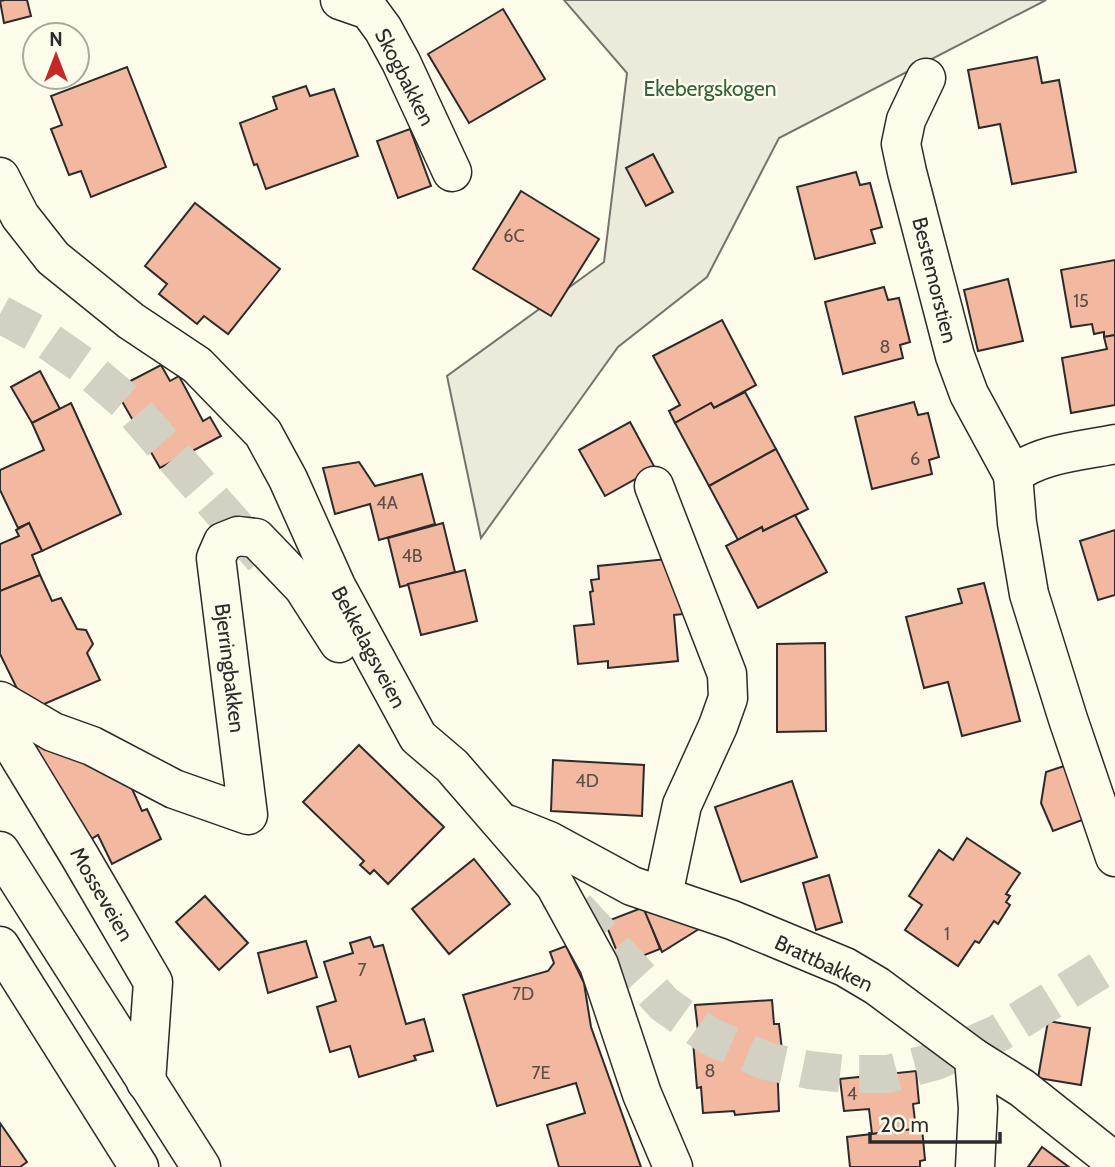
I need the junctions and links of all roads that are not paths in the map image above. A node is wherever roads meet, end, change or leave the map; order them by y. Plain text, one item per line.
1 (340, 0) edge
2 (926, 78) dead end
3 (452, 172) dead end
4 (0, 177) edge
5 (1115, 444) edge
6 (1013, 475) junction
7 (654, 486) dead end
8 (0, 701) edge
9 (0, 720) edge
10 (418, 737) junction
11 (500, 821) junction
12 (0, 851) edge
13 (1115, 857) edge
14 (663, 895) junction
15 (0, 946) edge
16 (974, 1058) junction
17 (146, 1082) junction
18 (1115, 1162) edge
19 (139, 1167) edge
20 (201, 1167) edge
21 (673, 1167) edge
22 (975, 1167) edge

1 - 3 main road, Skogbakken
2 - 6 main road, Bestemorstien
4 - 10 main road, Bekkelagsveien
5 - 6 main road
6 - 13 main road, Bestemorstien
7 - 14 main road
8 - 10 main road, Bjerringbakken
9 - 17 main road, Mosseveien
10 - 11 main road, Bekkelagsveien
11 - 14 main road, Brattbakken
11 - 21 main road, Bekkelagsveien
12 - 17 main road
14 - 16 main road, Brattbakken
15 - 19 main road
16 - 18 main road, Brattbakken
16 - 22 main road
17 - 20 main road

